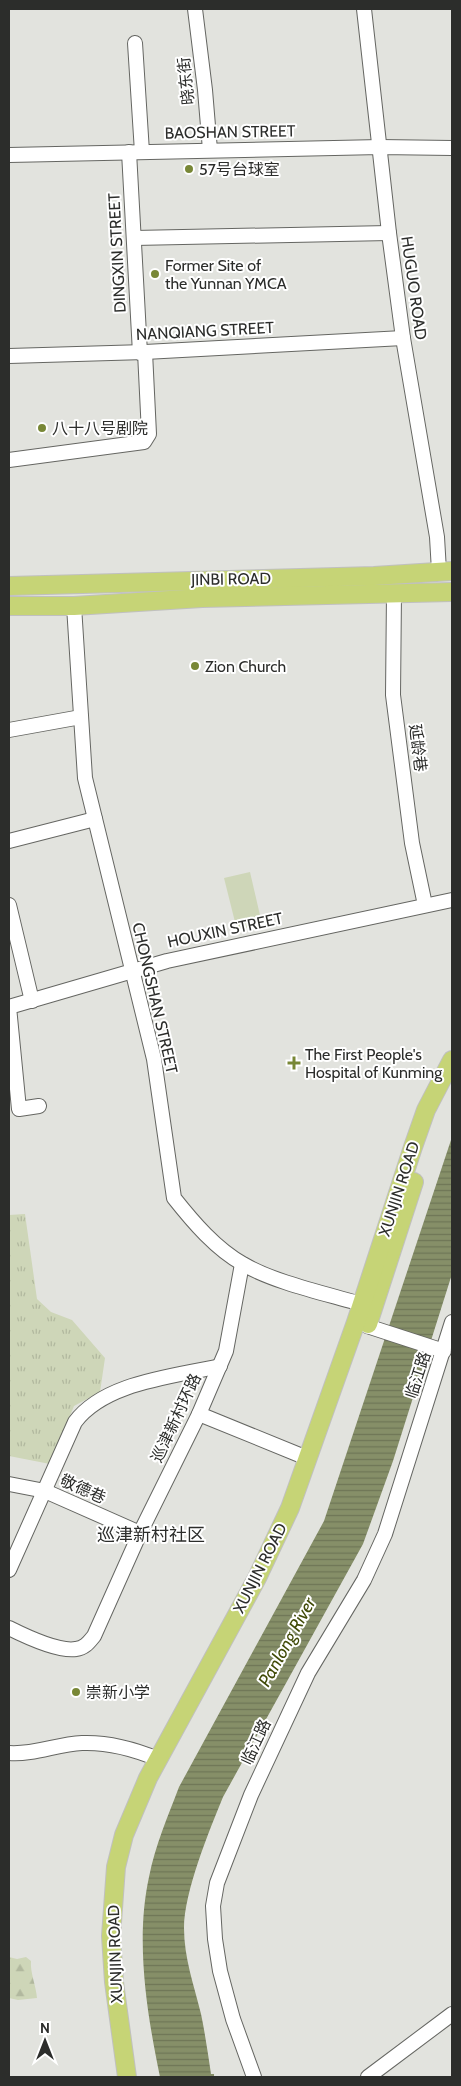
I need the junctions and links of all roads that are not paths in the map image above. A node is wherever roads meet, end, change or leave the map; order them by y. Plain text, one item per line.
1 (195, 9) edge
2 (364, 9) edge
3 (135, 43) dead end
4 (380, 147) junction
5 (452, 148) edge
6 (210, 150) junction
7 (135, 152) junction
8 (9, 155) edge
9 (389, 232) junction
10 (134, 238) junction
11 (403, 338) junction
12 (143, 352) junction
13 (9, 356) edge
14 (9, 460) edge
15 (445, 571) edge
16 (9, 586) edge
17 (452, 592) edge
18 (394, 593) junction
19 (9, 606) edge
20 (74, 606) junction
21 (81, 716) junction
22 (9, 730) edge
23 (95, 819) junction
24 (9, 841) edge
25 (452, 900) edge
26 (9, 905) edge
27 (424, 905) junction
28 (131, 971) junction
29 (32, 1001) junction
30 (9, 1007) edge
31 (452, 1060) edge
32 (452, 1082) edge
33 (39, 1106) dead end
34 (14, 1110) edge
35 (242, 1264) junction
36 (368, 1306) junction
37 (452, 1322) edge
38 (375, 1329) junction
39 (438, 1349) junction
40 (220, 1366) junction
41 (199, 1414) junction
42 (307, 1458) junction
43 (9, 1484) edge
44 (45, 1491) junction
45 (140, 1533) junction
46 (9, 1570) edge
47 (9, 1628) edge
48 (9, 1753) edge
49 (158, 1759) junction
50 (452, 2014) edge
51 (385, 2072) edge
52 (127, 2077) edge
53 (138, 2077) edge
54 (254, 2077) edge
55 (368, 2077) edge

1 - 6 street, 晓东街
2 - 4 street, HUGUO ROAD
3 - 7 street, DINGXIN STREET
4 - 5 street, BAOSHAN STREET
4 - 6 street, BAOSHAN STREET
4 - 9 street, HUGUO ROAD
6 - 7 street, BAOSHAN STREET
7 - 8 street, BAOSHAN STREET
7 - 10 street, DINGXIN STREET
9 - 10 street
9 - 11 street, HUGUO ROAD
10 - 12 street, DINGXIN STREET
11 - 12 street, NANQIANG STREET
11 - 15 street, HUGUO ROAD
12 - 13 street, NANQIANG STREET
12 - 14 street, DINGXIN STREET
15 - 16 main road, JINBI ROAD
17 - 18 main road, JINBI ROAD
18 - 20 main road, JINBI ROAD
18 - 27 street, 延龄巷
19 - 20 main road, JINBI ROAD
20 - 21 street, CHONGSHAN STREET
21 - 22 street
21 - 23 street, CHONGSHAN STREET
23 - 24 street
23 - 28 street, CHONGSHAN STREET
25 - 27 street, HOUXIN STREET
26 - 29 street
27 - 28 street, HOUXIN STREET
28 - 29 street, HOUXIN STREET
28 - 35 street, CHONGSHAN STREET
29 - 30 street, HOUXIN STREET
30 - 34 street
31 - 36 main road, XUNJIN ROAD
32 - 36 main road, XUNJIN ROAD
33 - 34 street
35 - 36 street, CHONGSHAN STREET
35 - 40 street
36 - 38 main road, XUNJIN ROAD
36 - 42 main road, XUNJIN ROAD
37 - 39 street, 临江路
38 - 39 street
38 - 53 main road, XUNJIN ROAD
39 - 54 street, 临江路
40 - 41 street, 巡津新村环路
40 - 44 street, 巡津新村环路
41 - 42 street
41 - 45 street, 巡津新村环路
42 - 49 main road, XUNJIN ROAD
43 - 44 street, 敬德巷
44 - 45 street, 敬德巷
44 - 46 street, 巡津新村环路
45 - 47 street, 巡津新村环路
48 - 49 street
49 - 52 main road, XUNJIN ROAD
50 - 51 street
51 - 55 street

